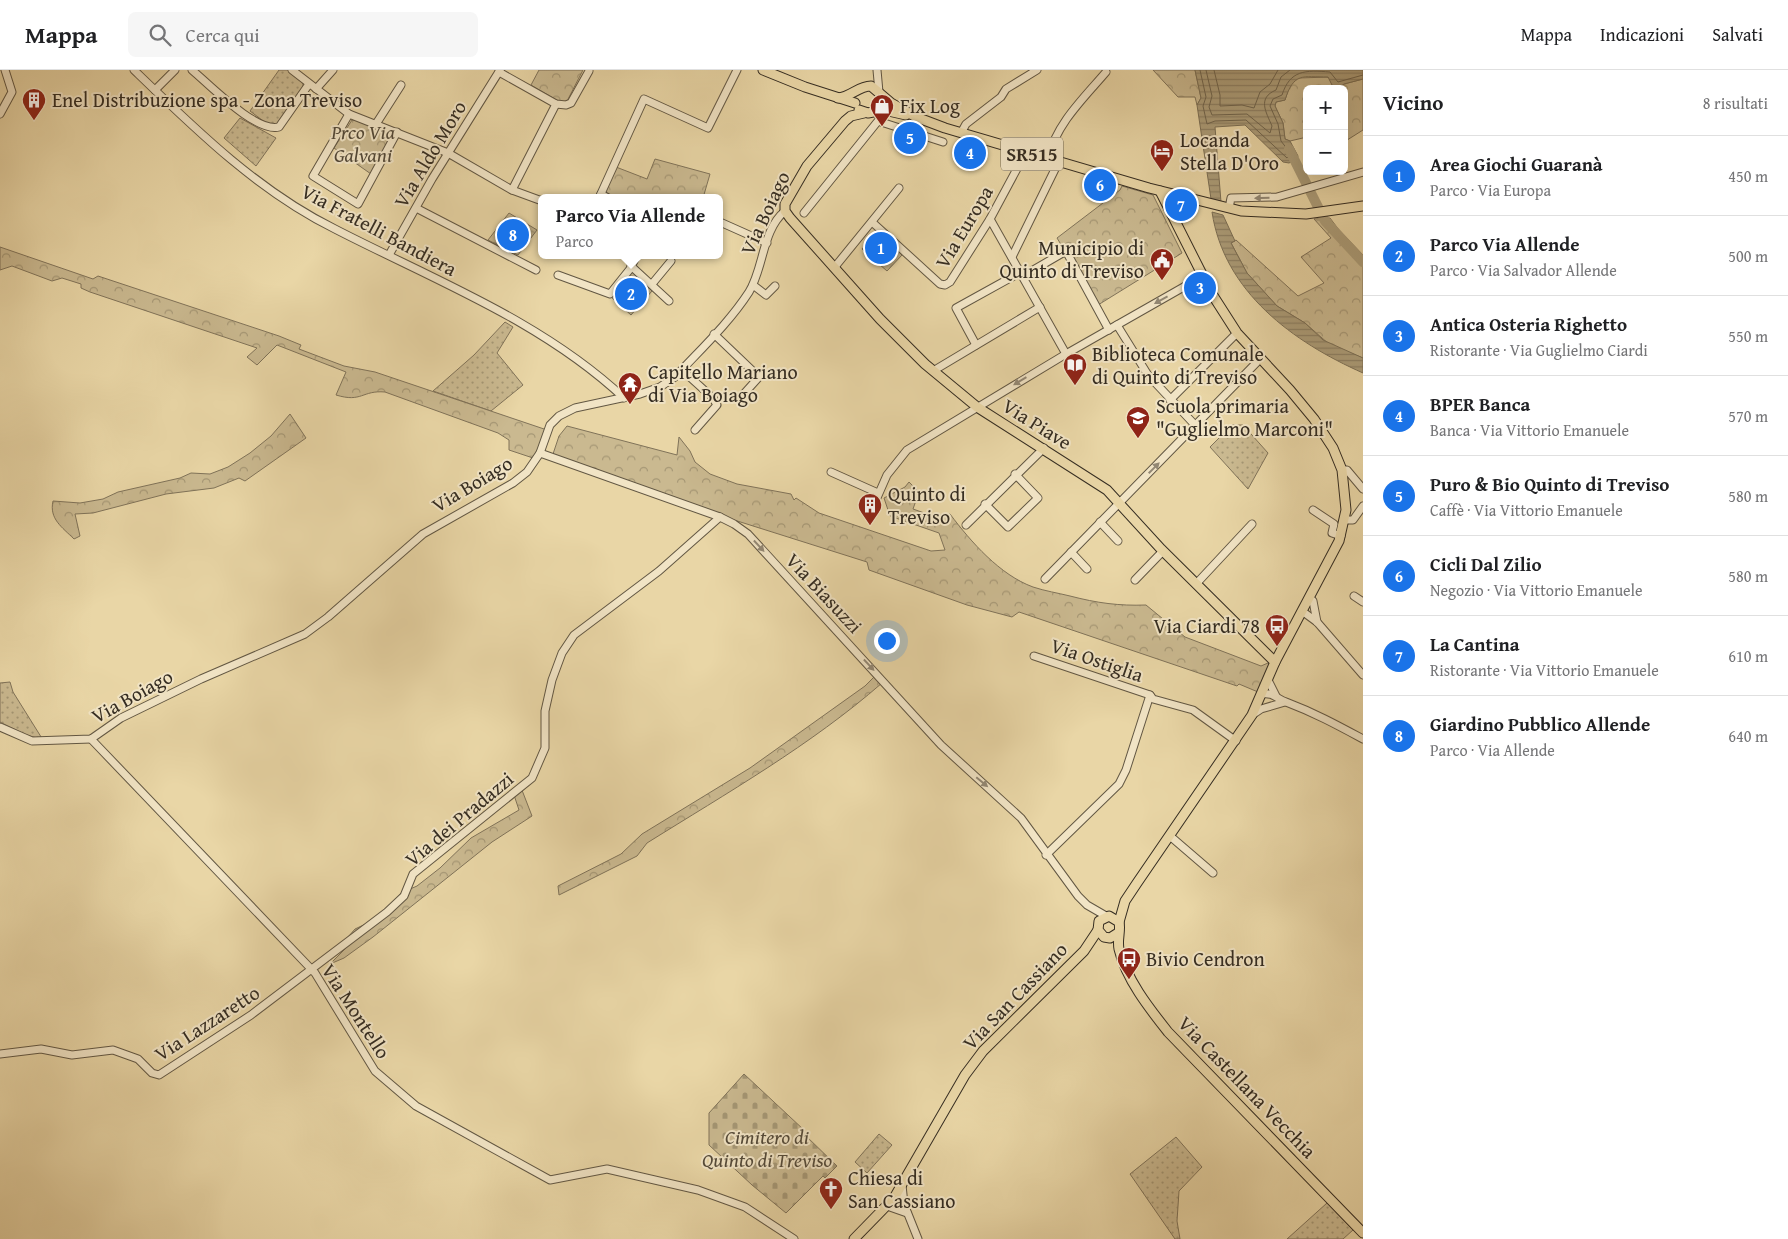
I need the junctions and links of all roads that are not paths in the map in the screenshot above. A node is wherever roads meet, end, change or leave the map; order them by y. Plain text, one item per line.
1 (5, 70) edge
2 (134, 70) edge
3 (175, 70) edge
4 (192, 70) edge
5 (292, 70) edge
6 (333, 70) edge
7 (589, 70) edge
8 (737, 70) edge
9 (763, 70) edge
10 (877, 70) edge
11 (1037, 70) edge
12 (499, 71) edge
13 (773, 72) edge
14 (1106, 72) dead end
15 (313, 86) junction
16 (401, 86) dead end
17 (860, 89) junction
18 (155, 90) junction
19 (880, 93) junction
20 (841, 99) junction
21 (556, 104) junction
22 (853, 106) junction
23 (876, 111) junction
24 (864, 113) junction
25 (0, 114) edge
26 (349, 114) junction
27 (916, 117) junction
28 (845, 121) junction
29 (376, 124) junction
30 (397, 132) junction
31 (961, 133) junction
32 (943, 142) dead end
33 (1026, 152) junction
34 (448, 153) junction
35 (1048, 158) junction
36 (1059, 161) junction
37 (1363, 172) edge
38 (899, 188) dead end
39 (1157, 188) junction
40 (512, 190) junction
41 (603, 194) edge
42 (538, 200) edge
43 (1363, 206) edge
44 (416, 208) junction
45 (1229, 208) junction
46 (785, 211) junction
47 (804, 214) dead end
48 (990, 219) junction
49 (872, 222) junction
50 (723, 223) edge
51 (767, 243) junction
52 (389, 255) junction
53 (1012, 257) junction
54 (635, 259) edge
55 (671, 261) dead end
56 (632, 266) junction
57 (834, 268) junction
58 (536, 270) dead end
59 (1022, 274) junction
60 (558, 275) dead end
61 (1203, 276) junction
62 (652, 284) junction
63 (752, 285) junction
64 (774, 286) dead end
65 (669, 301) dead end
66 (1040, 307) junction
67 (1117, 325) junction
68 (1109, 330) junction
69 (1237, 333) junction
70 (714, 334) junction
71 (976, 346) junction
72 (1066, 354) junction
73 (1261, 358) junction
74 (682, 370) junction
75 (933, 371) junction
76 (741, 397) dead end
77 (624, 398) junction
78 (1170, 400) junction
79 (977, 407) junction
80 (1196, 425) junction
81 (695, 430) dead end
82 (1044, 448) junction
83 (540, 453) junction
84 (1342, 470) junction
85 (831, 472) dead end
86 (1015, 474) junction
87 (1363, 489) edge
88 (1119, 502) junction
89 (985, 504) junction
90 (1363, 506) edge
91 (1312, 510) dead end
92 (720, 518) junction
93 (1344, 520) junction
94 (1100, 522) junction
95 (1252, 524) dead end
96 (966, 525) dead end
97 (1340, 536) junction
98 (1118, 541) dead end
99 (1163, 551) junction
100 (1071, 552) junction
101 (1087, 569) dead end
102 (1045, 579) dead end
103 (1135, 580) dead end
104 (1196, 584) junction
105 (1354, 596) dead end
106 (1310, 598) junction
107 (1363, 602) edge
108 (1302, 611) junction
109 (1317, 622) junction
110 (1034, 656) dead end
111 (1276, 662) junction
112 (1363, 675) edge
113 (1268, 680) junction
114 (1262, 694) junction
115 (1150, 695) junction
116 (1276, 696) junction
117 (1285, 702) junction
118 (1274, 704) junction
119 (1252, 715) junction
120 (0, 727) edge
121 (91, 738) junction
122 (1363, 739) edge
123 (1236, 741) junction
124 (1170, 836) junction
125 (1046, 855) junction
126 (1213, 873) dead end
127 (1125, 901) junction
128 (1087, 905) junction
129 (1108, 916) junction
130 (1119, 922) junction
131 (1098, 927) junction
132 (1118, 933) junction
133 (1107, 938) junction
134 (1084, 951) junction
135 (1121, 954) junction
136 (312, 970) junction
137 (0, 1054) edge
138 (902, 1185) junction
139 (888, 1206) junction
140 (907, 1213) junction
141 (1363, 1233) edge
142 (794, 1239) edge
143 (854, 1239) edge
144 (918, 1239) edge

1 - 25 street
2 - 18 street, Via Fratelli Bandiera
3 - 18 street
4 - 15 street
5 - 15 street
6 - 15 street
7 - 21 street
8 - 41 street
9 - 13 main road
10 - 17 street
10 - 19 street
11 - 31 street
12 - 21 street
12 - 34 street, Via Aldo Moro
13 - 20 main road
14 - 35 street
15 - 26 street
16 - 29 street
17 - 19 main road
17 - 20 main road
17 - 22 main road
18 - 52 street, Via Fratelli Bandiera
19 - 23 main road
19 - 27 main road
20 - 22 main road
21 - 40 street
22 - 24 main road
22 - 28 main road, Via Boiago
23 - 24 main road
23 - 27 main road, SR515
24 - 28 main road, Via Boiago
26 - 29 street
26 - 30 street
27 - 31 main road, SR515
28 - 46 main road, Via Boiago
29 - 30 street
30 - 34 street
31 - 33 main road, SR515
32 - 47 street
33 - 35 main road, SR515
33 - 48 street, Via Europa
34 - 40 street
34 - 44 street, Via Aldo Moro
35 - 36 main road, SR515
36 - 39 main road, SR515
36 - 53 street
37 -> 45 street
38 - 49 street
39 - 45 main road, SR515
39 - 61 main road
40 - 42 street
43 - 45 main road, SR515
44 - 52 street, Via Aldo Moro
44 - 58 street
46 - 51 street, Via Boiago
46 - 57 main road, Via Piave
48 - 49 street, Via Europa
48 - 53 street
49 - 57 street
50 - 51 street
51 - 63 street, Via Boiago
52 - 77 street, Via Fratelli Bandiera
53 - 59 street
54 - 56 street
55 - 62 street
56 - 60 street
56 - 62 street
57 - 75 main road, Via Piave
59 - 66 street
59 - 68 street
59 - 71 street
61 -> 67 street
61 - 69 main road
62 - 65 street
63 - 64 street
63 - 70 street, Via Boiago
66 - 71 street
66 - 72 street
67 - 68 street
67 - 78 street
68 - 72 street
69 - 73 main road
69 - 78 street
70 - 74 street, Via Boiago
70 - 76 street
71 - 75 street
72 -> 79 street
73 - 80 street
73 - 84 main road
74 - 77 street, Via Boiago
74 - 81 street
75 - 79 main road, Via Piave
77 - 83 street, Via Boiago
78 - 80 street
79 - 82 main road, Via Piave
79 - 85 street
88 -> 80 street
82 - 86 street
82 - 88 main road, Via Piave
83 - 92 street, Via Biasuzzi
83 - 121 street, Via Boiago
84 - 87 street
84 - 93 main road
86 - 89 street
86 - 89 street
88 - 94 street
88 - 99 main road, Via Piave
89 - 96 street
90 - 93 street
91 - 97 street
92 -> 125 street, Via Biasuzzi
92 - 136 street, Via dei Pradazzi
93 - 97 main road
94 - 98 street
94 - 100 street
95 - 104 street
97 - 106 main road
99 - 103 street
99 - 104 main road, Via Piave
100 - 101 street
100 - 102 street
104 - 111 main road, Via Piave
105 - 107 street
106 - 108 main road
106 - 109 street
108 - 109 street
108 - 111 main road
109 - 112 street
110 - 115 street, Via Ostiglia
111 - 113 main road
113 - 114 main road
113 - 116 street
114 - 116 street
114 - 118 street
114 - 119 main road
115 - 123 street, Via Ostiglia
115 - 125 street, Via Ostiglia
116 - 117 street
117 - 118 street
117 - 122 street
118 - 119 street
119 - 123 main road
120 - 121 street, Via Boiago
121 - 136 street, Via Montello
123 - 124 main road
124 - 126 street
124 - 127 main road
125 - 128 street, Via Biasuzzi
127 - 129 main road
127 - 130 main road
128 - 129 street, Via Biasuzzi
128 - 131 street, Via Biasuzzi
129 - 130 main road
129 - 131 main road, Via San Cassiano
130 - 132 main road, Via Castellana Vecchia
131 - 133 main road, Via Castellana Vecchia
131 - 134 main road, Via San Cassiano
132 - 133 main road, Via San Cassiano
132 - 135 main road, Via Castellana Vecchia
133 - 134 main road, Via San Cassiano
133 - 135 main road, Via Castellana Vecchia
134 - 138 main road, Via San Cassiano
135 - 141 main road, Via Castellana Vecchia
136 - 137 street, Via Lazzaretto
136 - 142 street, Via Montello
138 - 139 main road, Via San Cassiano
138 - 140 street
139 - 140 street
139 - 143 main road, Via San Cassiano
140 - 144 street

